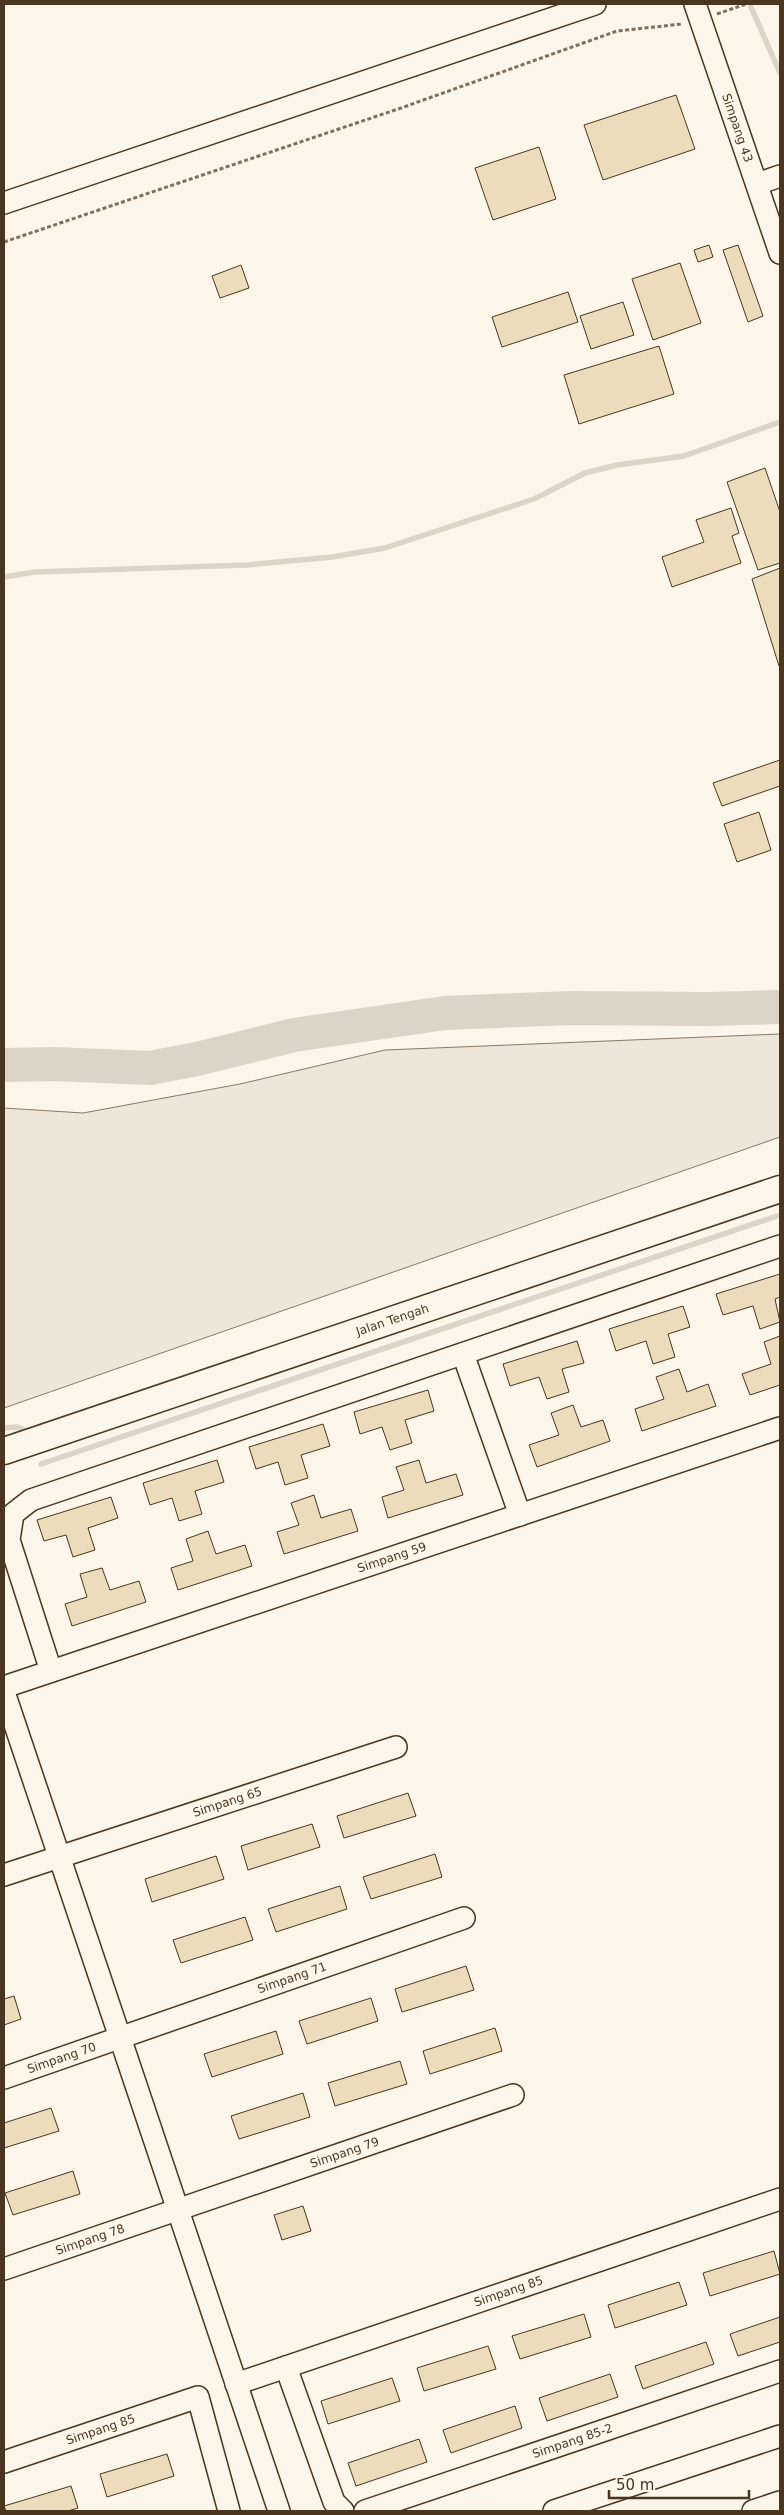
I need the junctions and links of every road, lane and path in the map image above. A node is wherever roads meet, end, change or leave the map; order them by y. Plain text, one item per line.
1 (595, 4) edge
2 (746, 4) edge
3 (698, 12) edge
4 (780, 176) edge
5 (757, 184) junction
6 (4, 203) edge
7 (4, 242) edge
8 (780, 253) edge
9 (780, 1189) edge
10 (780, 1246) edge
11 (463, 1354) junction
12 (780, 1428) edge
13 (4, 1451) edge
14 (520, 1515) junction
15 (51, 1672) junction
16 (4, 1687) edge
17 (4, 1692) edge
18 (396, 1747) dead end
19 (59, 1857) junction
20 (4, 1876) edge
21 (464, 1918) dead end
22 (120, 2038) junction
23 (4, 2078) edge
24 (513, 2095) dead end
25 (780, 2199) edge
26 (178, 2210) junction
27 (4, 2269) edge
28 (286, 2367) junction
29 (780, 2371) edge
30 (236, 2384) junction
31 (780, 2436) edge
32 (4, 2462) edge
33 (780, 2502) edge
34 (229, 2511) edge
35 (279, 2511) edge
36 (343, 2511) edge
37 (365, 2511) edge
38 (554, 2511) edge
39 (753, 2511) edge

1 - 6 street
2 - 3 path
3 - 5 street, Simpang 43
3 - 7 path
4 - 5 street
5 - 8 street, Simpang 43
9 - 13 main road, Jalan Tengah
10 - 11 street
11 - 14 street
11 - 15 street
12 - 14 street, Simpang 59
14 - 15 street, Simpang 59
15 - 16 street, Simpang 59
17 - 19 street
18 - 19 street, Simpang 65
19 - 20 street, Simpang 65
19 - 22 street
21 - 22 street, Simpang 71
22 - 23 street, Simpang 70
22 - 26 street
24 - 26 street, Simpang 79
25 - 28 street, Simpang 85
26 - 27 street, Simpang 78
26 - 30 street
28 - 30 street, Simpang 85
28 - 36 street
29 - 37 street, Simpang 85-2
30 - 35 street
31 - 38 street
32 - 34 street, Simpang 85
33 - 39 street

